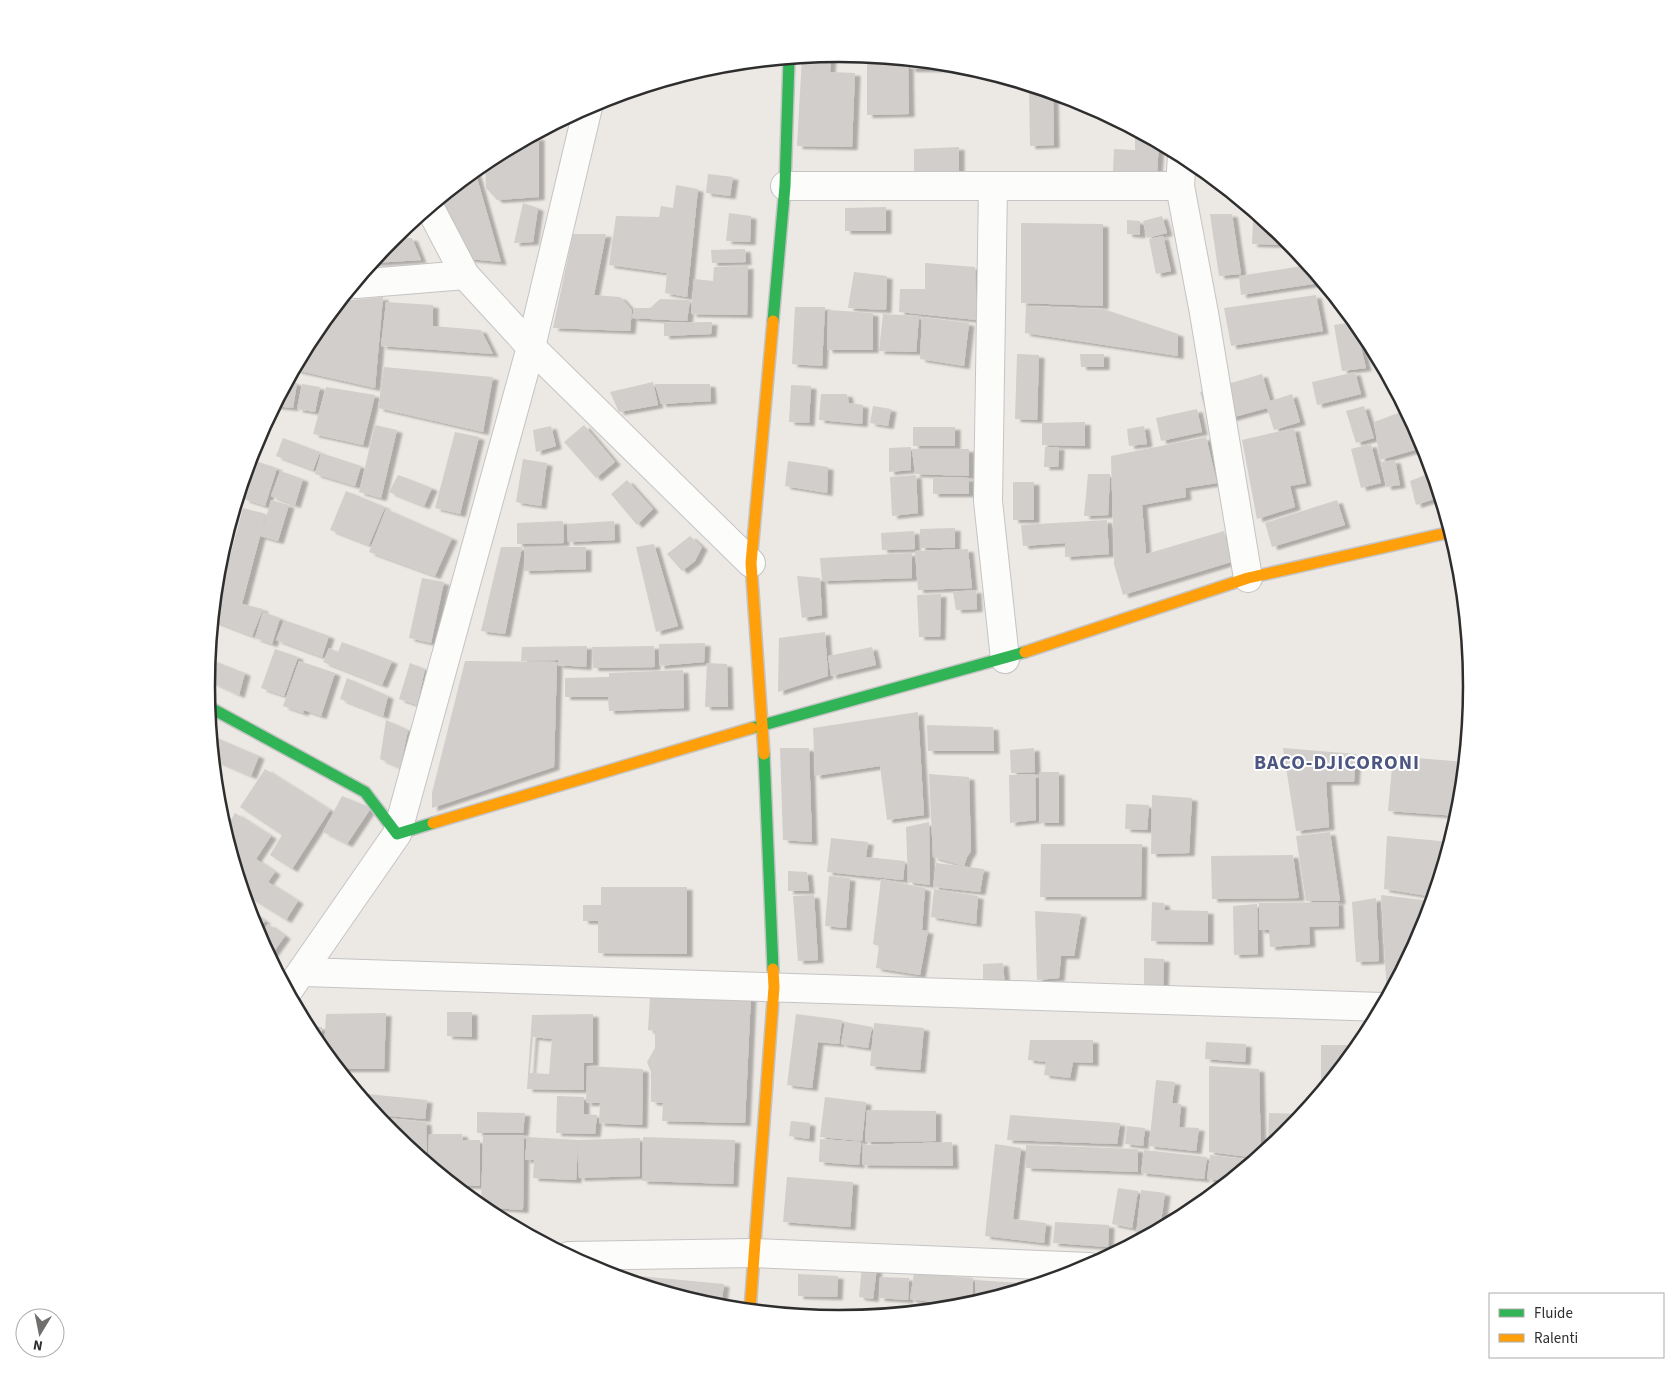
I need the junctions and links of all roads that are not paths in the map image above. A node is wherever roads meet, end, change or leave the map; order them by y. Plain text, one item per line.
1 (789, 65) edge
2 (586, 117) edge
3 (1181, 165) edge
4 (785, 186) junction
5 (993, 186) junction
6 (1180, 186) junction
7 (433, 213) edge
8 (465, 275) junction
9 (363, 283) edge
10 (531, 347) junction
11 (1444, 534) edge
12 (751, 563) junction
13 (1248, 578) junction
14 (1005, 659) junction
15 (216, 711) edge
16 (763, 725) junction
17 (397, 834) junction
18 (295, 982) edge
19 (774, 987) junction
20 (1375, 1007) edge
21 (753, 1254) junction
22 (585, 1256) edge
23 (1069, 1266) edge
24 (750, 1304) edge

1 - 4 street
2 - 10 street
3 - 6 street
4 - 5 street
4 - 12 street
5 - 6 street
5 - 14 street
6 - 13 street
7 - 8 street
8 - 9 street
8 - 10 street
10 - 12 street
10 - 17 street
11 - 13 street
12 - 16 street
13 - 14 street
14 - 16 street
15 - 17 street
16 - 17 street
16 - 19 street
17 - 18 street
18 - 19 street
19 - 20 street
19 - 21 street
21 - 22 street
21 - 23 street
21 - 24 street

